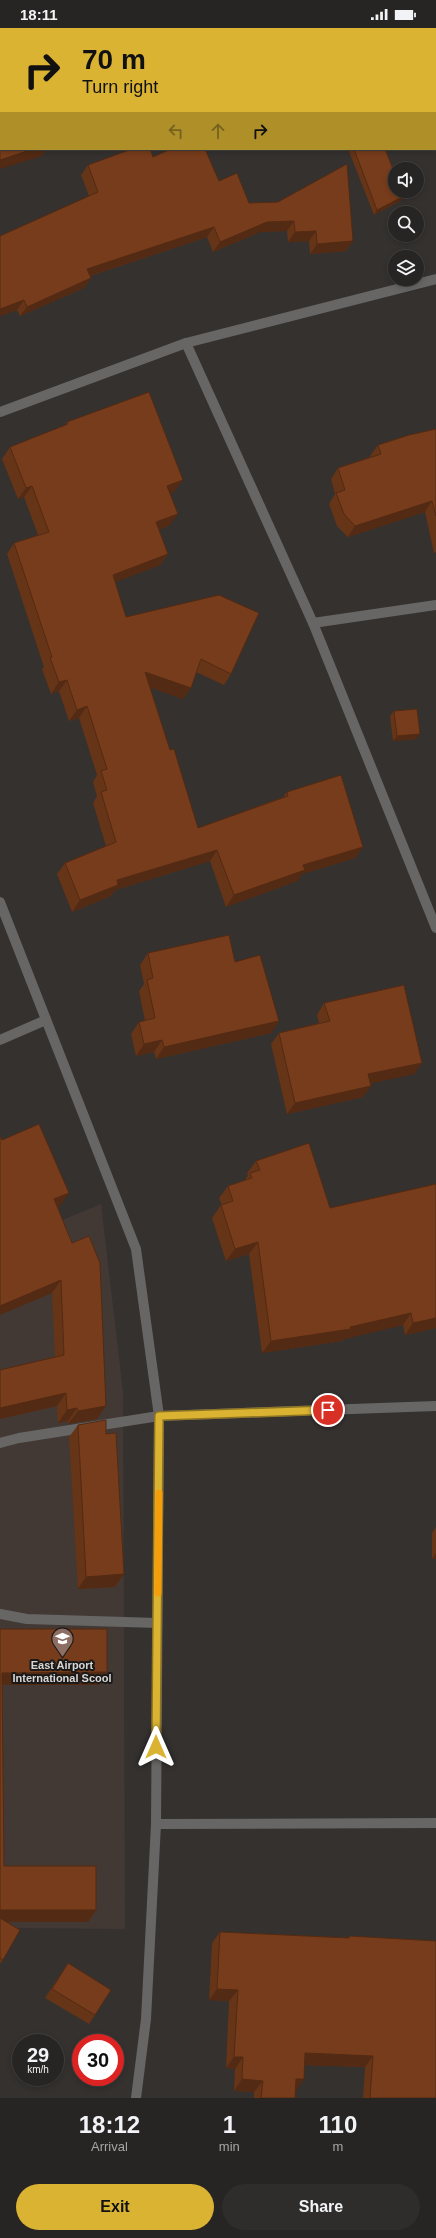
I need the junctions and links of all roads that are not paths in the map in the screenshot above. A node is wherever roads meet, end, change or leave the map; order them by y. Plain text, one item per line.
1 (436, 279) edge
2 (186, 343) junction
3 (0, 412) edge
4 (436, 605) edge
5 (313, 624) junction
6 (0, 902) edge
7 (436, 928) edge
8 (46, 1020) junction
9 (0, 1040) edge
10 (436, 1406) edge
11 (159, 1416) junction
12 (0, 1443) edge
13 (0, 1614) edge
14 (157, 1623) junction
15 (436, 1823) edge
16 (156, 1824) junction
17 (136, 2098) edge

1 - 2 street
2 - 3 street
2 - 5 street
4 - 5 street
5 - 7 street
6 - 8 street
8 - 9 street
8 - 11 street
10 - 11 street
11 - 12 street
11 - 14 street
13 - 14 street
14 - 16 street
15 - 16 street
16 - 17 street

